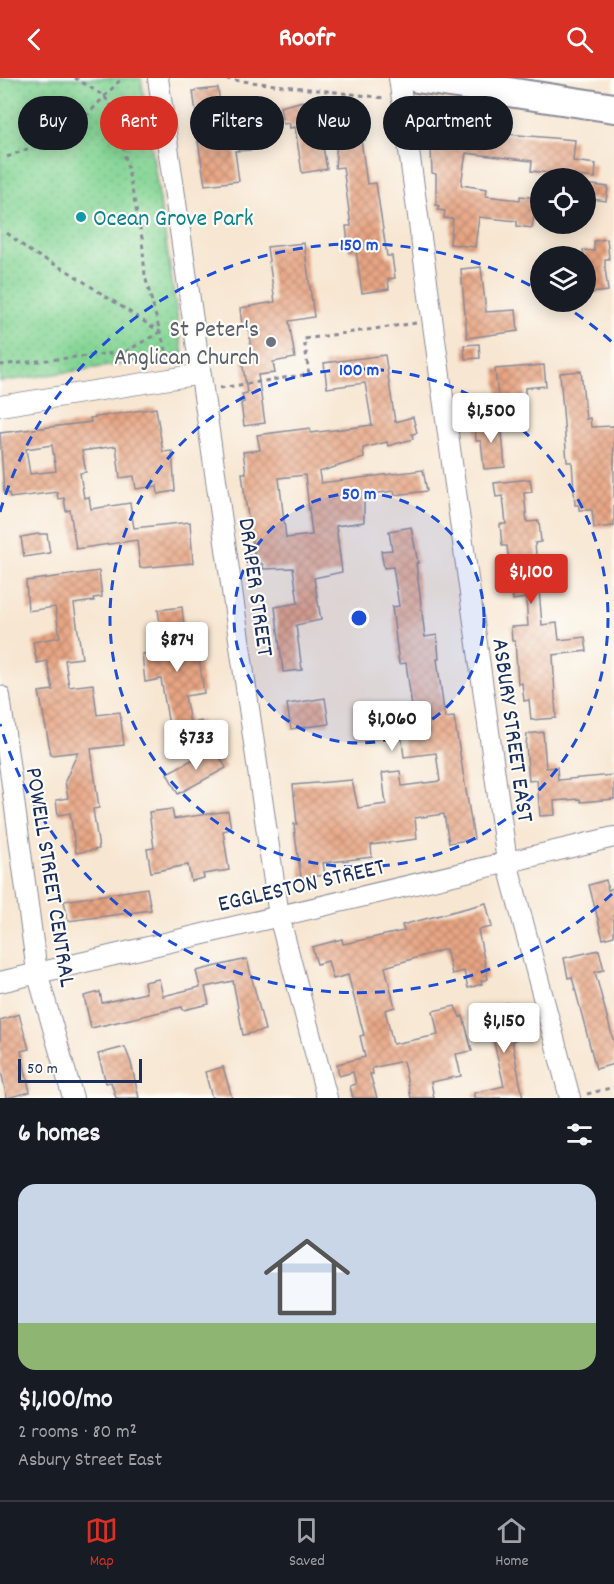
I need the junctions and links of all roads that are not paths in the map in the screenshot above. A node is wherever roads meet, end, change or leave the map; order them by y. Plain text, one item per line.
1 (158, 78) edge
2 (399, 78) edge
3 (409, 89) edge
4 (614, 108) edge
5 (201, 374) junction
6 (0, 406) edge
7 (0, 696) edge
8 (614, 837) edge
9 (507, 862) junction
10 (279, 916) junction
11 (37, 972) junction
12 (0, 982) edge
13 (577, 1097) edge
14 (73, 1098) edge
15 (327, 1098) edge

1 - 5 street, DRAPER STREET
2 - 3 street, ASBURY STREET EAST
3 - 4 street
3 - 9 street, ASBURY STREET EAST
5 - 6 street
5 - 10 street, DRAPER STREET
7 - 11 street, POWELL STREET CENTRAL
8 - 9 street, EGGLESTON STREET
9 - 10 street, EGGLESTON STREET
9 - 13 street, ASBURY STREET EAST
10 - 11 street, EGGLESTON STREET
10 - 15 street, DRAPER STREET
11 - 12 street, EGGLESTON STREET
11 - 14 street, POWELL STREET CENTRAL

